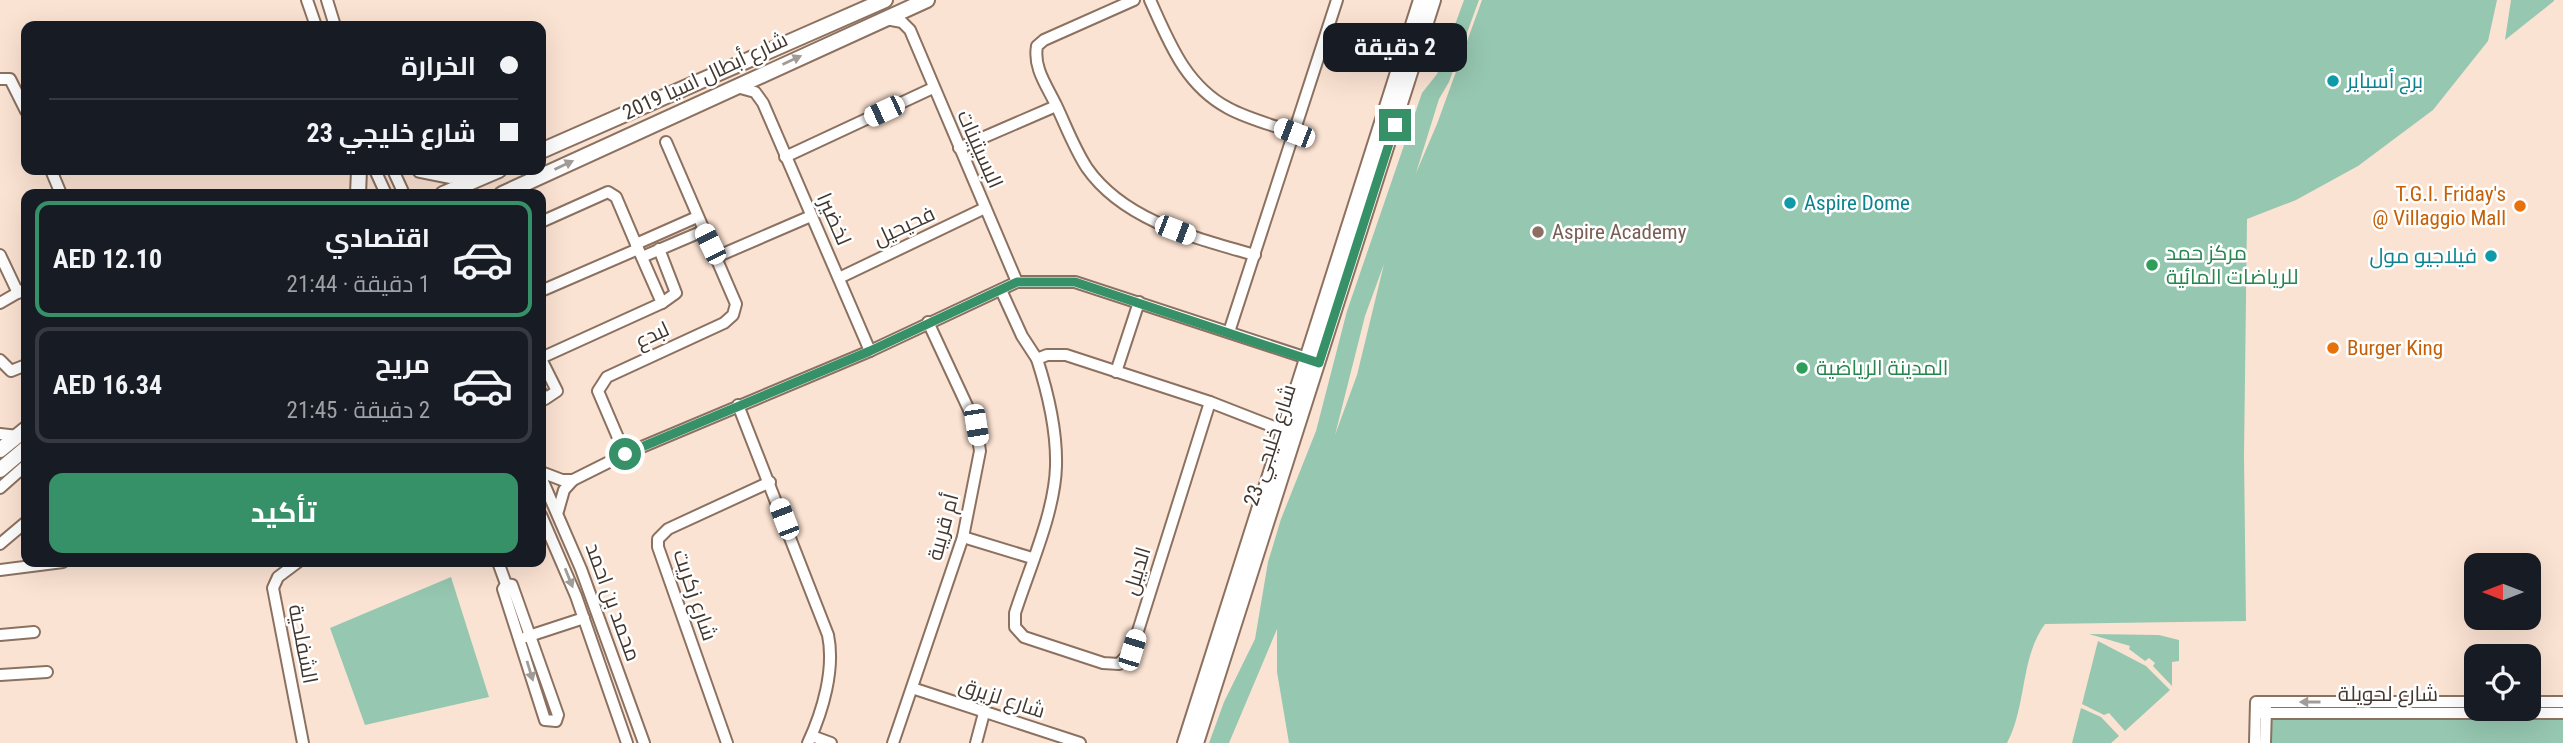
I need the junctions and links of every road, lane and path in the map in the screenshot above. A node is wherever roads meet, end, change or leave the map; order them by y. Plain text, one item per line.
1 (307, 0) edge
2 (327, 0) edge
3 (885, 0) edge
4 (1134, 0) edge
5 (1150, 0) edge
6 (1337, 0) edge
7 (1421, 0) edge
8 (1433, 0) edge
9 (923, 1) edge
10 (884, 19) junction
11 (314, 21) edge
12 (333, 21) edge
13 (910, 30) junction
14 (770, 70) junction
15 (1406, 71) junction
16 (0, 79) edge
17 (732, 87) junction
18 (933, 88) junction
19 (21, 101) edge
20 (763, 103) junction
21 (1056, 106) junction
22 (1294, 133) junction
23 (666, 142) dead end
24 (959, 148) junction
25 (546, 149) edge
26 (785, 157) junction
27 (546, 174) edge
28 (489, 175) edge
29 (497, 175) edge
30 (543, 175) edge
31 (455, 189) edge
32 (469, 189) edge
33 (513, 189) edge
34 (985, 208) junction
35 (811, 216) junction
36 (697, 217) junction
37 (546, 220) edge
38 (703, 231) junction
39 (659, 249) junction
40 (639, 250) junction
41 (0, 255) edge
42 (1255, 255) junction
43 (716, 257) junction
44 (839, 278) junction
45 (1017, 282) junction
46 (21, 288) edge
47 (546, 289) edge
48 (1001, 290) junction
49 (21, 291) edge
50 (1139, 302) junction
51 (0, 303) edge
52 (662, 303) junction
53 (928, 322) junction
54 (1229, 332) junction
55 (870, 351) junction
56 (546, 357) edge
57 (1037, 359) junction
58 (0, 360) edge
59 (1313, 360) junction
60 (21, 367) edge
61 (546, 370) edge
62 (1116, 372) junction
63 (546, 398) edge
64 (1210, 402) junction
65 (738, 405) junction
66 (1275, 427) dead end
67 (0, 434) edge
68 (21, 438) edge
69 (21, 440) edge
70 (21, 442) edge
71 (0, 450) edge
72 (625, 454) junction
73 (21, 469) edge
74 (0, 470) edge
75 (546, 475) edge
76 (573, 480) junction
77 (770, 482) junction
78 (546, 485) edge
79 (0, 488) edge
80 (558, 513) junction
81 (21, 526) edge
82 (546, 527) edge
83 (963, 537) junction
84 (0, 544) edge
85 (1032, 558) junction
86 (24, 567) edge
87 (291, 567) edge
88 (500, 567) edge
89 (0, 570) edge
90 (584, 618) junction
91 (33, 632) dead end
92 (0, 635) edge
93 (525, 638) junction
94 (47, 672) dead end
95 (0, 675) edge
96 (912, 688) junction
97 (2541, 702) edge
98 (2563, 702) edge
99 (2464, 703) edge
100 (2261, 707) junction
101 (2404, 708) junction
102 (2464, 710) edge
103 (2541, 712) edge
104 (984, 713) junction
105 (2563, 713) edge
106 (810, 740) edge
107 (303, 743) edge
108 (627, 743) edge
109 (644, 743) edge
110 (727, 743) edge
111 (831, 743) edge
112 (893, 743) edge
113 (976, 743) edge
114 (1080, 743) edge
115 (1185, 743) edge
116 (1196, 743) edge
117 (2256, 743) edge
118 (2266, 743) edge

1 - 11 street
2 - 12 street
3 - 25 main road, شارع أبطال اسيا 2019
4 - 21 street
5 - 22 street
6 - 22 street
7 - 15 main road, شارع خليجي 23
8 - 15 main road, شارع خليجي 23
9 - 10 main road, شارع أبطال اسيا 2019
9 - 13 street
10 - 13 street
14 -> 10 main road, شارع أبطال اسيا 2019
13 - 18 street, البسيتينات
14 - 17 main road, شارع أبطال اسيا 2019
14 - 20 street
15 - 59 main road, شارع خليجي 23
16 - 19 street
17 - 20 street
27 -> 17 main road, شارع أبطال اسيا 2019
18 - 24 street, البسيتينات
18 - 26 street
20 - 26 street, لخضيرا
21 - 24 street
21 - 42 street
22 - 42 street
23 - 36 street, لبدع
24 - 34 street, البسيتينات
26 - 35 street, لخضيرا
28 - 31 main road
29 - 32 main road
33 -> 30 main road, شارع أبطال اسيا 2019
34 - 44 street, فحيحيل
34 - 45 street, البسيتينات
35 - 43 street
35 - 44 street, لخضيرا
36 - 38 street, لبدع
36 - 40 street
37 - 40 street
38 - 39 street
38 - 43 street, لبدع
39 - 40 street
39 - 52 street
40 - 47 street
40 - 52 street
41 - 46 street
42 - 54 street
43 - 72 street, لبدع
44 - 55 street, لخضيرا
45 - 48 street
45 - 50 street
48 - 53 street
48 - 57 street, الديبل
49 - 51 street
50 - 54 street
50 - 62 street
52 - 56 street
53 - 55 street
53 - 83 street, أم قريبة
54 - 59 street
55 - 65 street
57 - 62 street
57 - 85 street, الديبل
58 - 60 street
59 - 115 main road, شارع خليجي 23
59 - 116 main road, شارع خليجي 23
61 - 63 street
62 - 64 street
64 - 66 street
64 - 85 street, الديبل
65 - 72 street
65 - 77 street
67 - 68 street
69 - 71 main road
70 - 74 main road
72 - 76 street
73 - 79 street
75 - 76 street
76 - 80 street
77 - 106 street
77 - 110 street, شارع زكريت
78 - 80 street, محمد بن احمد
80 - 109 street, محمد بن احمد
81 - 84 street
82 -> 90 street, محمد بن احمد
83 - 85 street
83 - 96 street, أم قريبة
86 - 89 street
87 - 107 street, الشفلحية
88 - 93 street
90 - 93 street
90 - 108 street, محمد بن احمد
91 - 92 street
93 -> 93 street
94 - 95 street
96 - 104 street, شارع لزيرق
96 - 112 street, أم قريبة
97 - 98 street
99 - 101 street, شارع لحويلة
100 - 101 street, شارع لحويلة
100 - 117 street
100 - 118 street
101 - 102 street, شارع لحويلة
103 - 105 street, شارع لحويلة
104 - 113 street
104 - 114 street, شارع لزيرق
106 - 111 street

